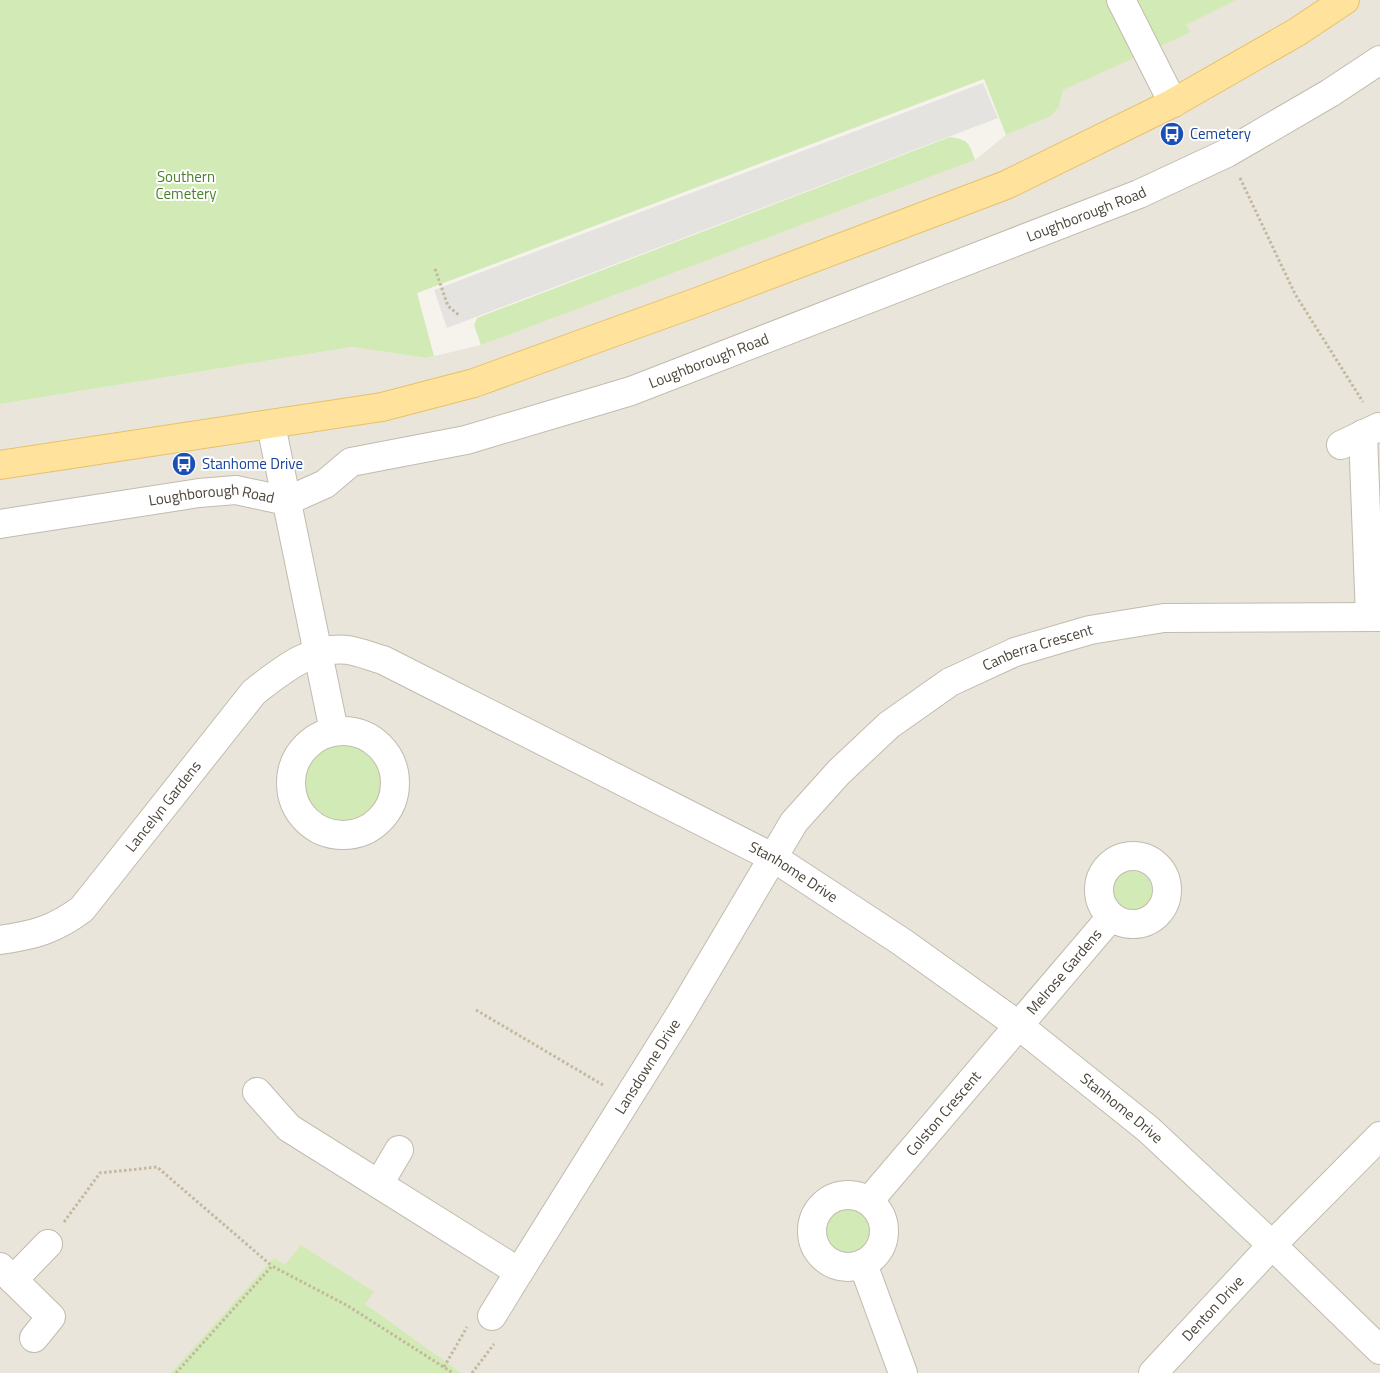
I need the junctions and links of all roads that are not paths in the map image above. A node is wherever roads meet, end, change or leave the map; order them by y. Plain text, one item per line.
1 (1121, 0) edge
2 (1346, 0) edge
3 (1380, 60) edge
4 (1173, 103) junction
5 (271, 425) junction
6 (1366, 433) edge
7 (0, 465) edge
8 (287, 501) junction
9 (0, 524) edge
10 (1375, 617) edge
11 (318, 652) junction
12 (334, 732) dead end
13 (774, 858) junction
14 (1111, 917) dead end
15 (0, 940) edge
16 (1018, 1026) junction
17 (257, 1092) dead end
18 (1380, 1136) edge
19 (399, 1150) dead end
20 (379, 1184) junction
21 (869, 1201) junction
22 (48, 1244) road end
23 (1272, 1245) junction
24 (864, 1264) junction
25 (519, 1272) junction
26 (6, 1274) edge
27 (483, 1323) road end
28 (34, 1338) dead end
29 (1380, 1350) edge
30 (904, 1373) edge
31 (1153, 1373) edge

1 - 4 street
2 - 4 main road
3 - 8 street, Loughborough Road
4 - 5 main road
5 - 7 main road
5 - 8 street
6 - 10 street
8 - 9 street, Loughborough Road
8 - 11 street
10 - 13 street, Canberra Crescent
11 - 12 street
11 - 13 street, Stanhome Drive
11 - 15 street, Lancelyn Gardens
13 - 16 street, Stanhome Drive
13 - 25 street, Lansdowne Drive
14 - 16 street, Melrose Gardens
16 - 21 street, Colston Crescent
16 - 23 street, Stanhome Drive
17 - 20 street
18 - 23 street, Denton Drive
19 - 20 street
20 - 25 street
21 - 24 street
21 - 24 street
22 - 26 street
23 - 29 street, Stanhome Drive
23 - 31 street, Denton Drive
24 - 30 street
25 - 27 street, Lansdowne Drive
26 - 28 street

